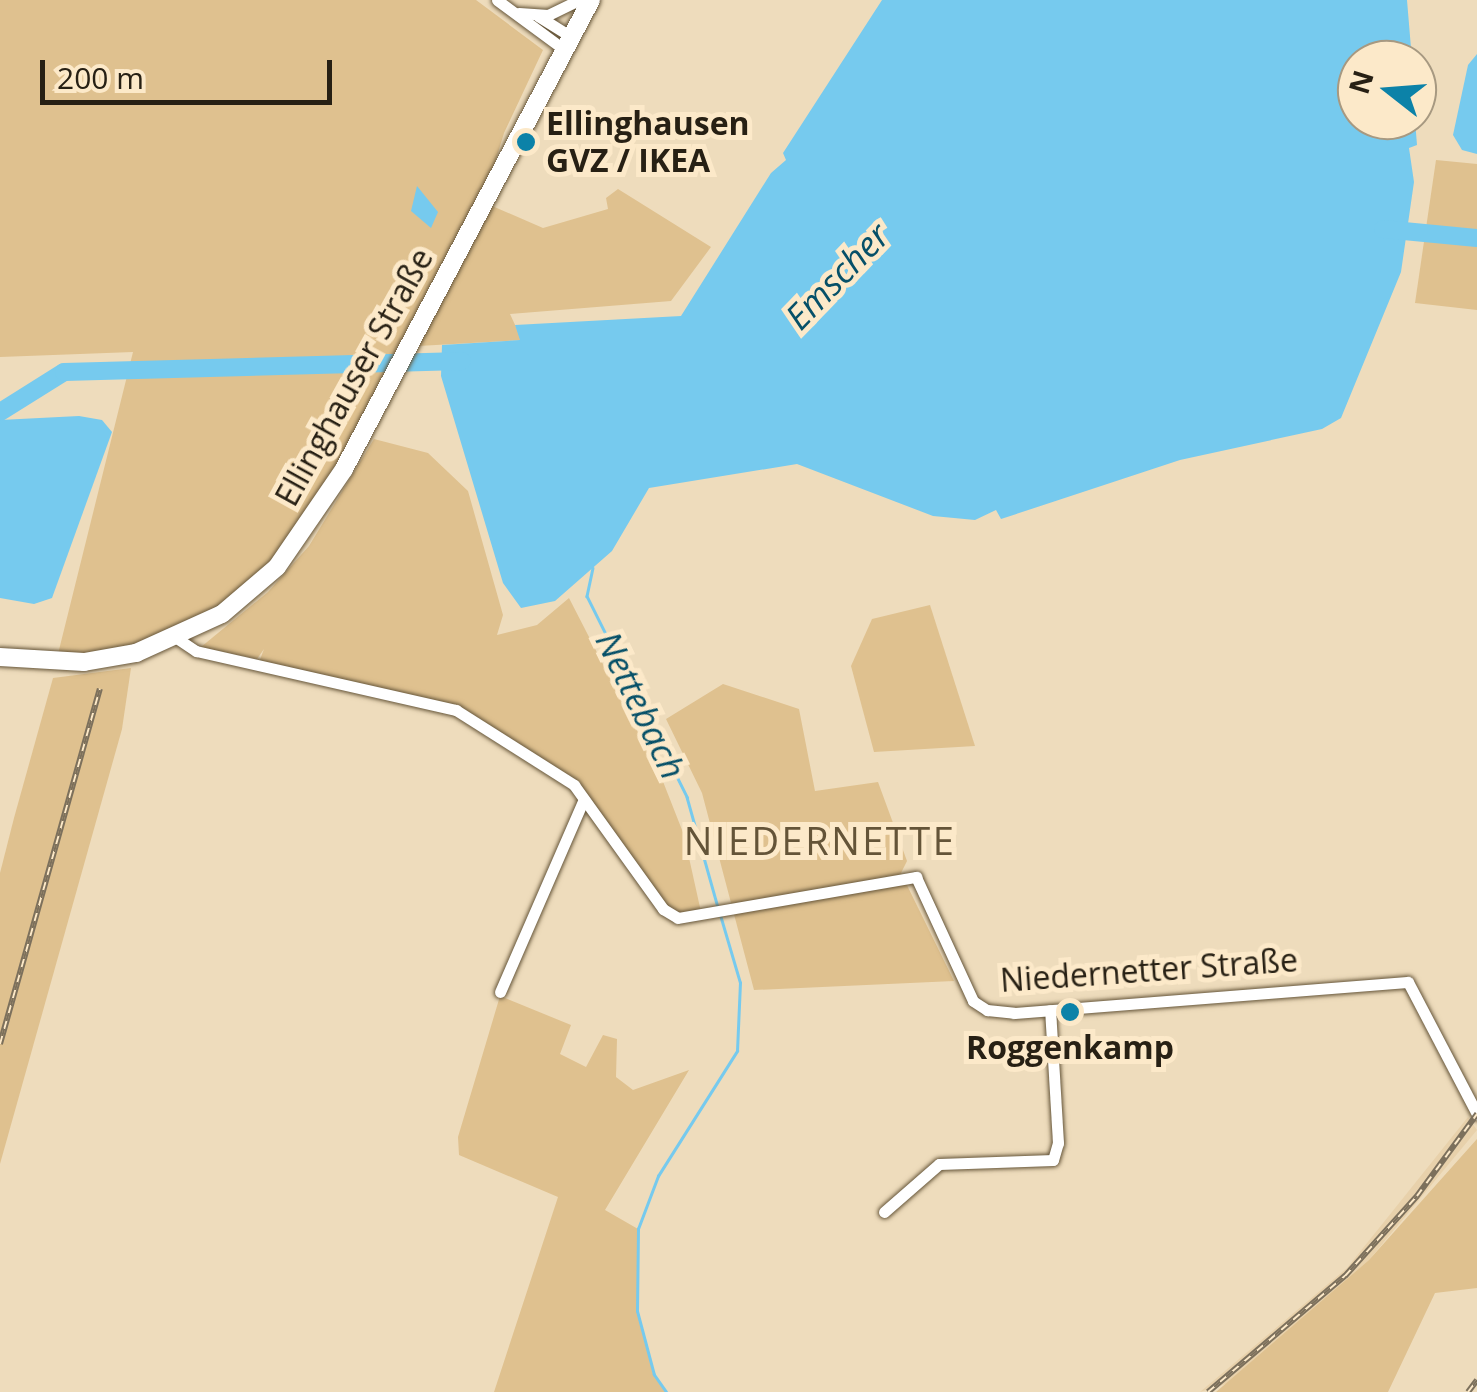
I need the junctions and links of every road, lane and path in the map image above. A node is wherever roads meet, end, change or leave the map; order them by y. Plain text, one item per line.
1 (496, 0) edge
2 (580, 0) edge
3 (591, 0) edge
4 (519, 13) junction
5 (535, 14) junction
6 (566, 42) junction
7 (178, 639) junction
8 (0, 657) edge
9 (584, 798) junction
10 (500, 992) dead end
11 (1050, 1010) junction
12 (1477, 1114) edge
13 (884, 1212) dead end

1 - 4 street
2 - 5 street
3 - 6 main road, Ellinghauser Straße
4 - 5 street
4 - 6 street
5 - 6 street
6 - 7 main road, Ellinghauser Straße
7 - 8 main road, Ellinghauser Straße
7 - 9 street, Niedernetter Straße
9 - 10 street
9 - 11 street, Niedernetter Straße
11 - 12 street, Niedernetter Straße
11 - 13 street

